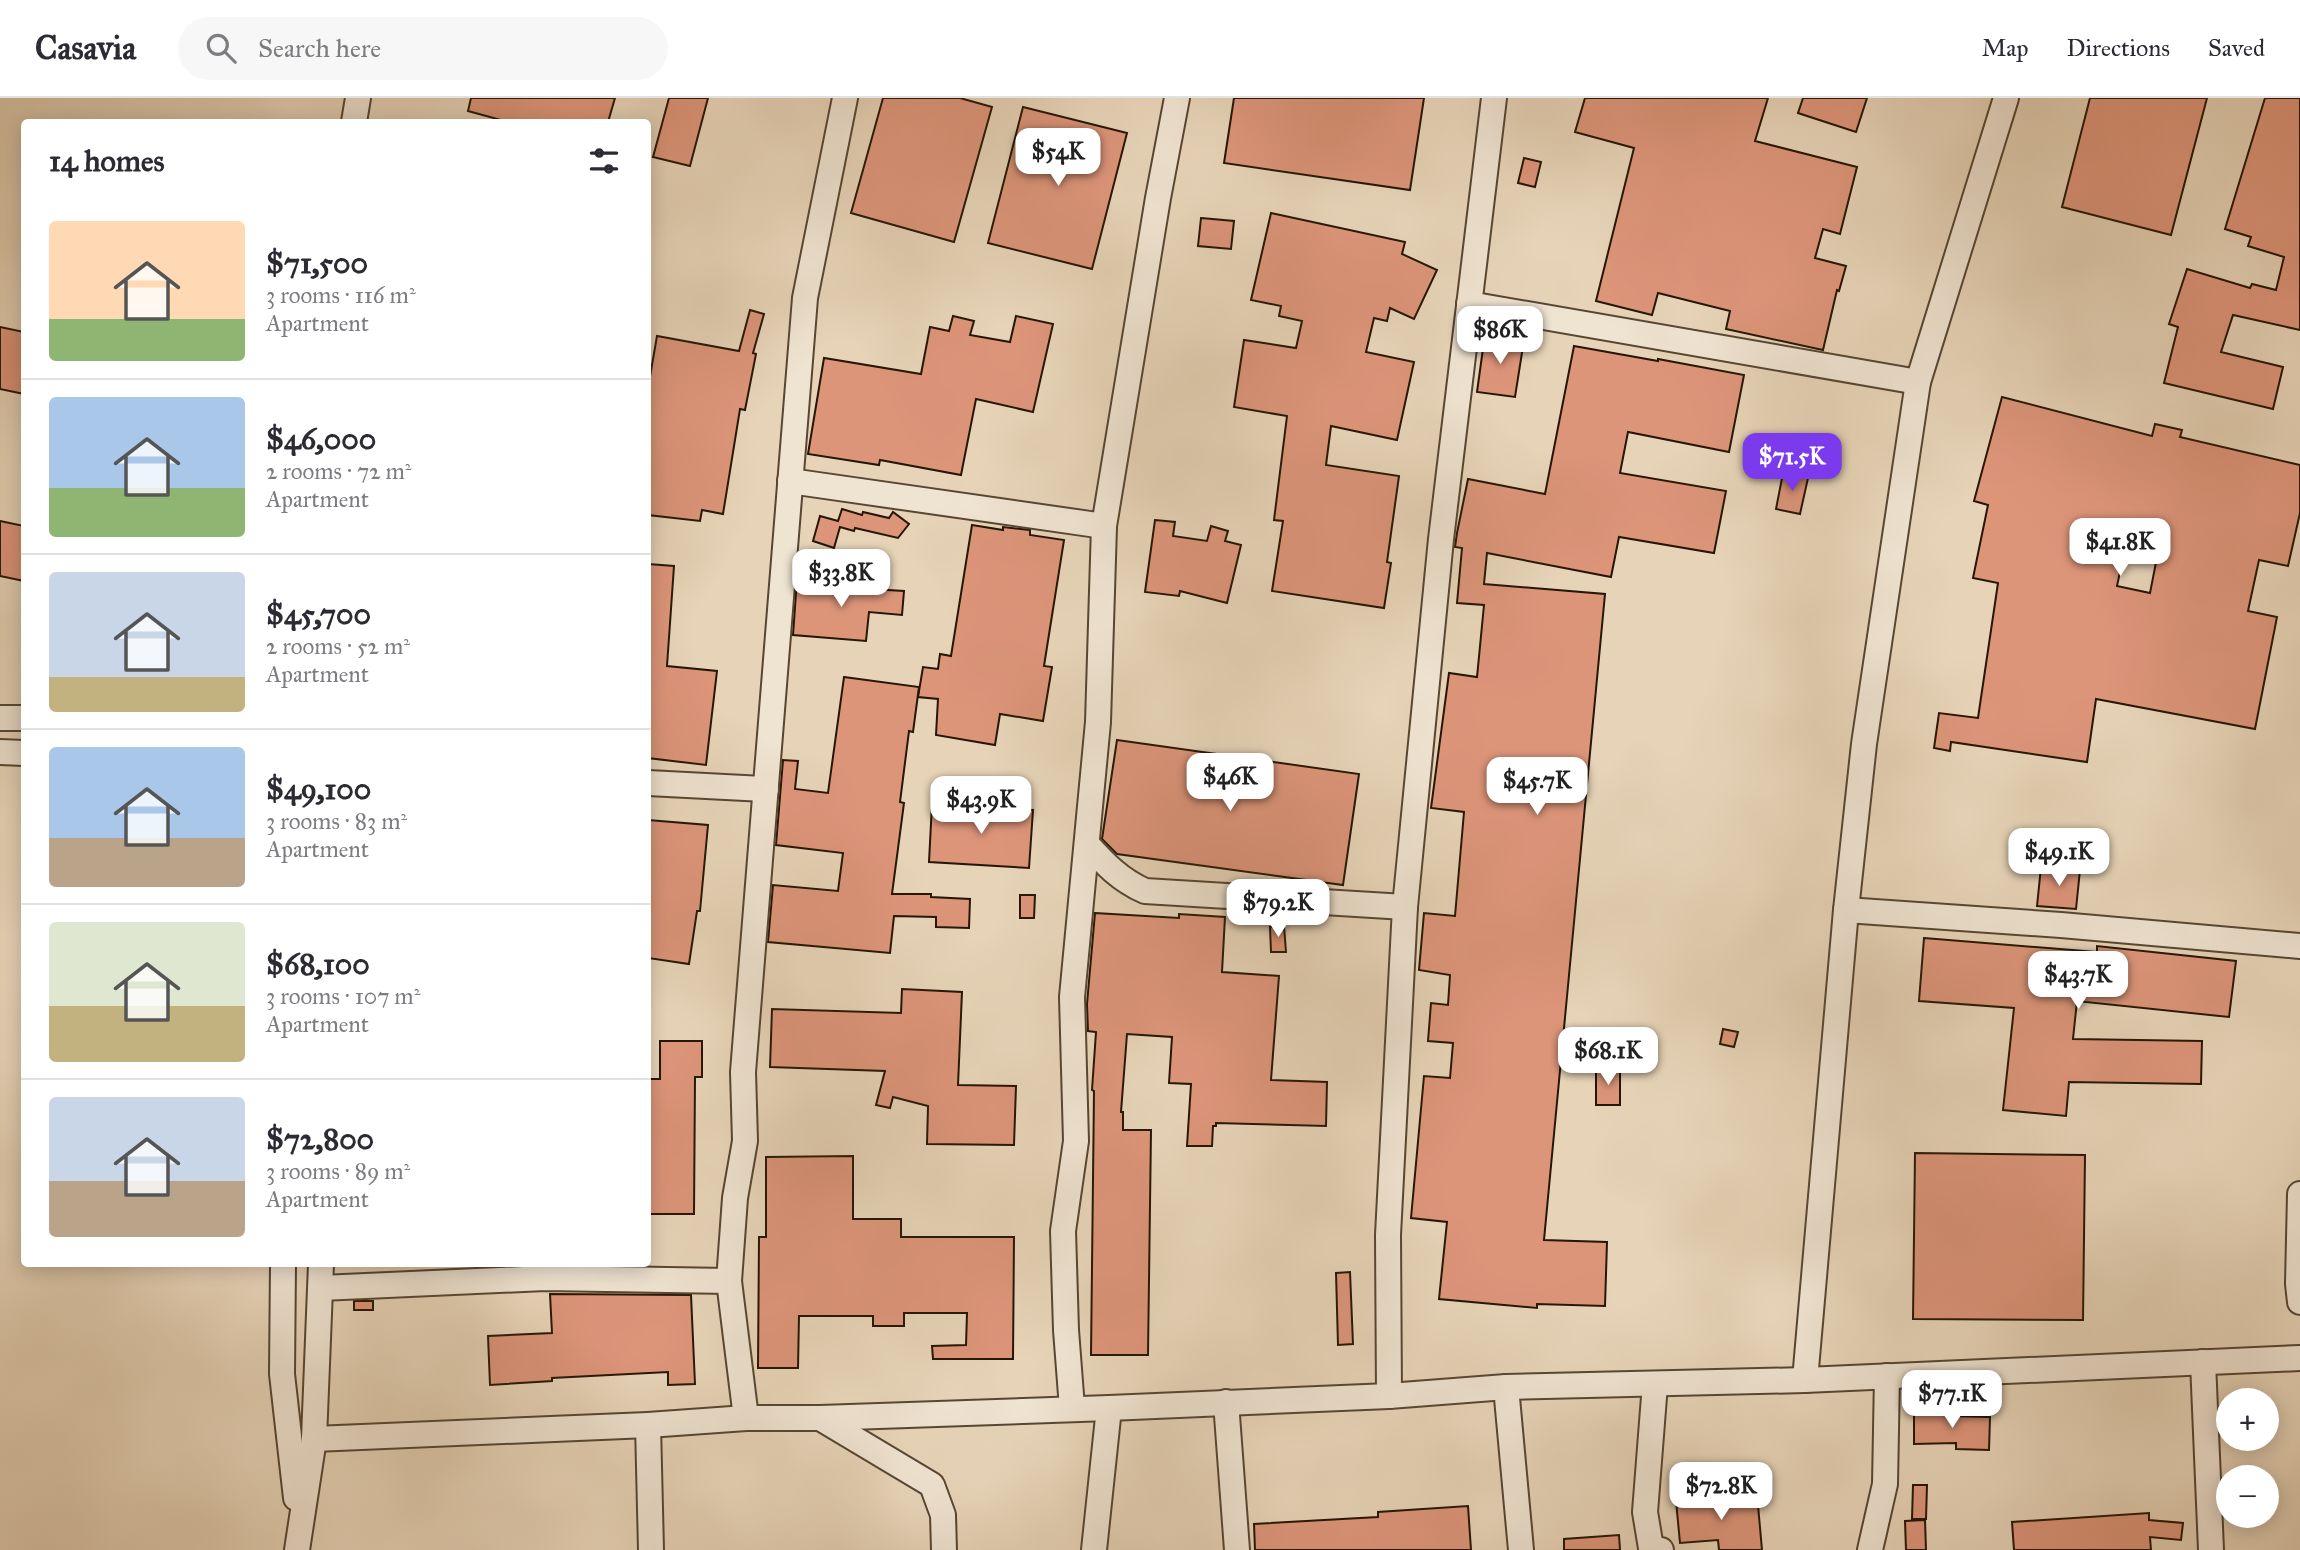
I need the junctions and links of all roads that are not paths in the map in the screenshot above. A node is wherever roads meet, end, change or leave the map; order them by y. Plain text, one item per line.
1 (358, 98) edge
2 (845, 98) edge
3 (1177, 98) edge
4 (1494, 98) edge
5 (2006, 98) edge
6 (354, 119) edge
7 (1469, 304) junction
8 (1918, 382) junction
9 (790, 481) junction
10 (1104, 526) junction
11 (0, 718) edge
12 (21, 719) edge
13 (0, 752) edge
14 (21, 753) edge
15 (651, 783) edge
16 (766, 789) junction
17 (1087, 844) junction
18 (1405, 907) junction
19 (1846, 910) junction
20 (2300, 946) edge
21 (2300, 1194) edge
22 (283, 1267) edge
23 (321, 1267) edge
24 (729, 1282) junction
25 (321, 1288) junction
26 (2300, 1303) edge
27 (2300, 1358) edge
28 (2203, 1362) junction
29 (1886, 1376) junction
30 (1805, 1380) junction
31 (1655, 1384) junction
32 (1506, 1387) junction
33 (1389, 1396) junction
34 (1226, 1402) junction
35 (1072, 1408) junction
36 (1109, 1408) junction
37 (820, 1418) junction
38 (746, 1419) junction
39 (648, 1425) junction
40 (314, 1439) junction
41 (298, 1540) edge
42 (651, 1550) edge
43 (944, 1550) edge
44 (1094, 1550) edge
45 (1237, 1550) edge
46 (1521, 1550) edge
47 (1661, 1550) edge
48 (1870, 1550) edge
49 (2211, 1550) edge

1 - 6 street
2 - 9 street
3 - 10 street
4 - 7 street
5 - 8 street
7 - 8 street
7 - 18 street
8 - 19 street
9 - 10 street
9 - 16 street
10 - 17 street
11 - 12 street
13 - 14 street
15 - 16 street
16 - 24 street
17 - 18 street
17 - 35 street
18 - 33 street
19 - 20 street
19 - 30 street
21 - 26 street
22 - 41 street
23 - 25 street
24 - 25 street
24 - 38 street
25 - 40 street
27 - 28 street
28 - 29 street
28 - 49 street
29 - 30 street
29 - 48 street
30 - 31 street
31 - 32 street
31 - 47 street
32 - 33 street
32 - 46 street
33 - 34 street
34 - 36 street
34 - 45 street
35 - 36 street
35 - 37 street
36 - 44 street
37 - 38 street
37 - 43 street
38 - 39 street
39 - 40 street
39 - 42 street
40 - 41 street

